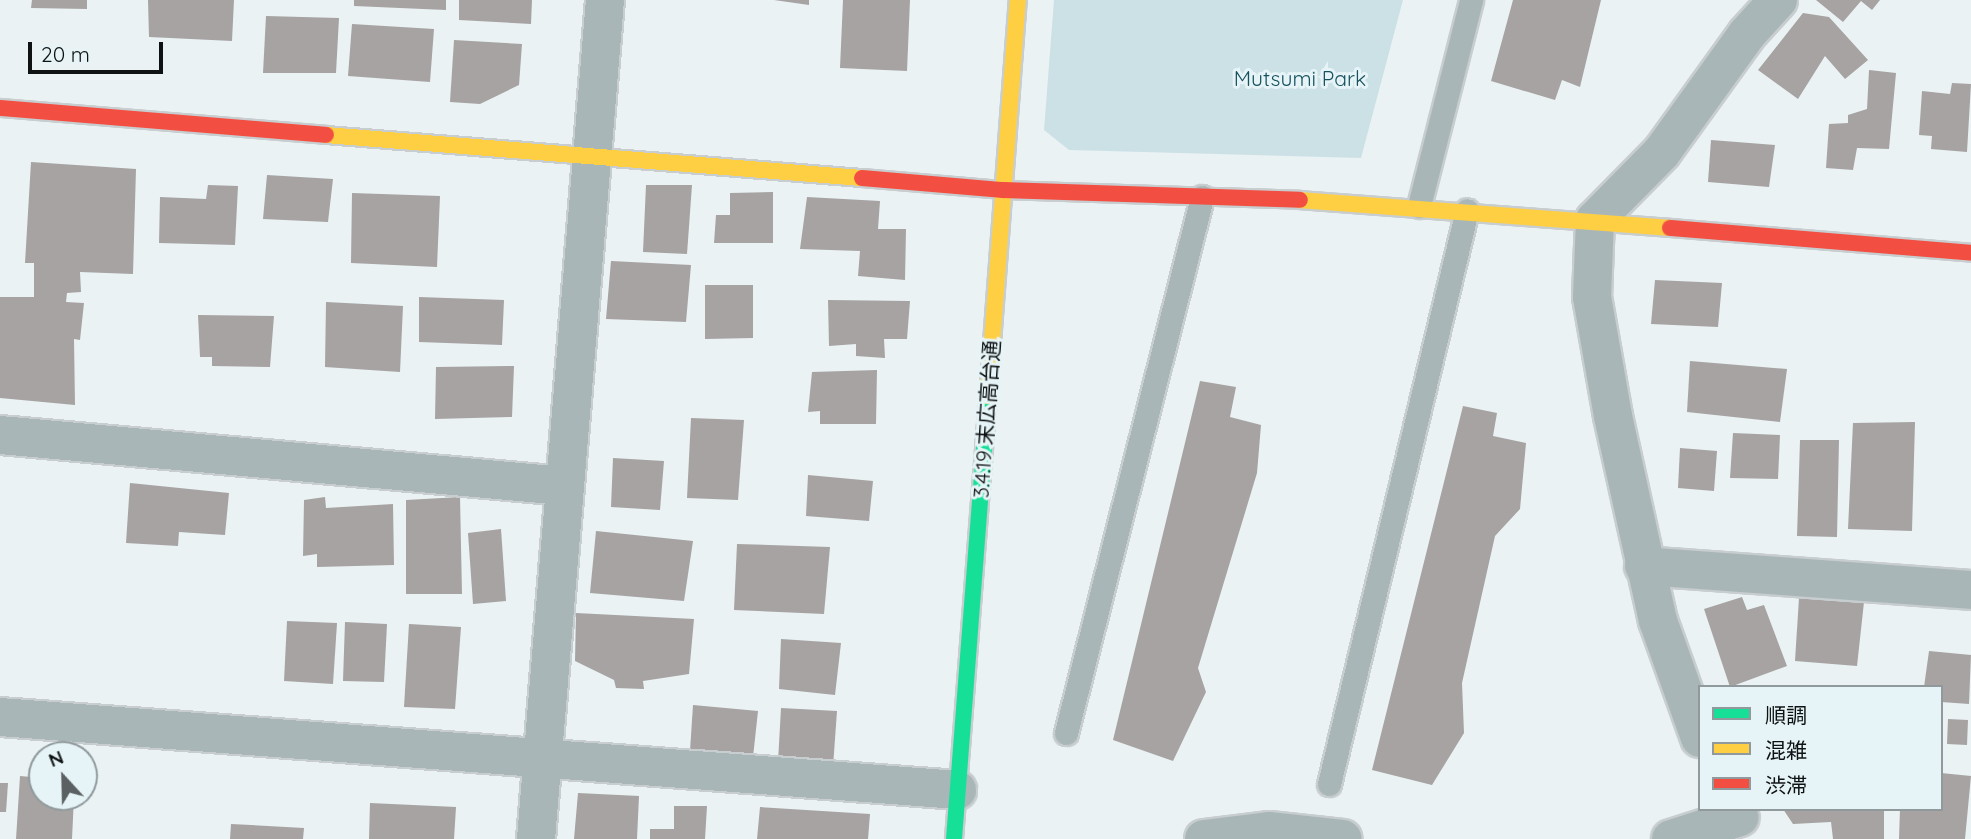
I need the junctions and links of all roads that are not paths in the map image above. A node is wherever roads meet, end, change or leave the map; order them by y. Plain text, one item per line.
1 (605, 0) edge
2 (1018, 0) edge
3 (1471, 0) edge
4 (1778, 0) edge
5 (0, 108) edge
6 (593, 156) junction
7 (1003, 190) junction
8 (1202, 197) junction
9 (1419, 206) junction
10 (1467, 210) junction
11 (1595, 220) junction
12 (1971, 253) edge
13 (0, 435) edge
14 (564, 486) junction
15 (1644, 566) junction
16 (1971, 590) edge
17 (0, 717) edge
18 (1698, 732) edge
19 (1066, 733) dead end
20 (540, 758) junction
21 (1329, 784) dead end
22 (957, 790) junction
23 (1744, 822) edge
24 (536, 839) edge
25 (954, 839) edge
26 (1204, 839) edge
27 (1343, 839) edge
28 (1671, 839) edge

1 - 6 street
2 - 7 street, 3.4.19 末広高台通
3 - 9 lane
4 - 11 street
5 - 6 street
6 - 7 street
6 - 14 street
7 - 8 street
7 - 22 street, 3.4.19 末広高台通
8 - 9 street
8 - 19 lane
9 - 10 street
10 - 11 street
10 - 21 lane
11 - 12 street
11 - 15 street
13 - 14 street
14 - 20 street
15 - 16 street
15 - 18 street
17 - 20 street
20 - 22 street
20 - 24 street
22 - 25 street, 3.4.19 末広高台通
23 - 28 street
26 - 27 street

